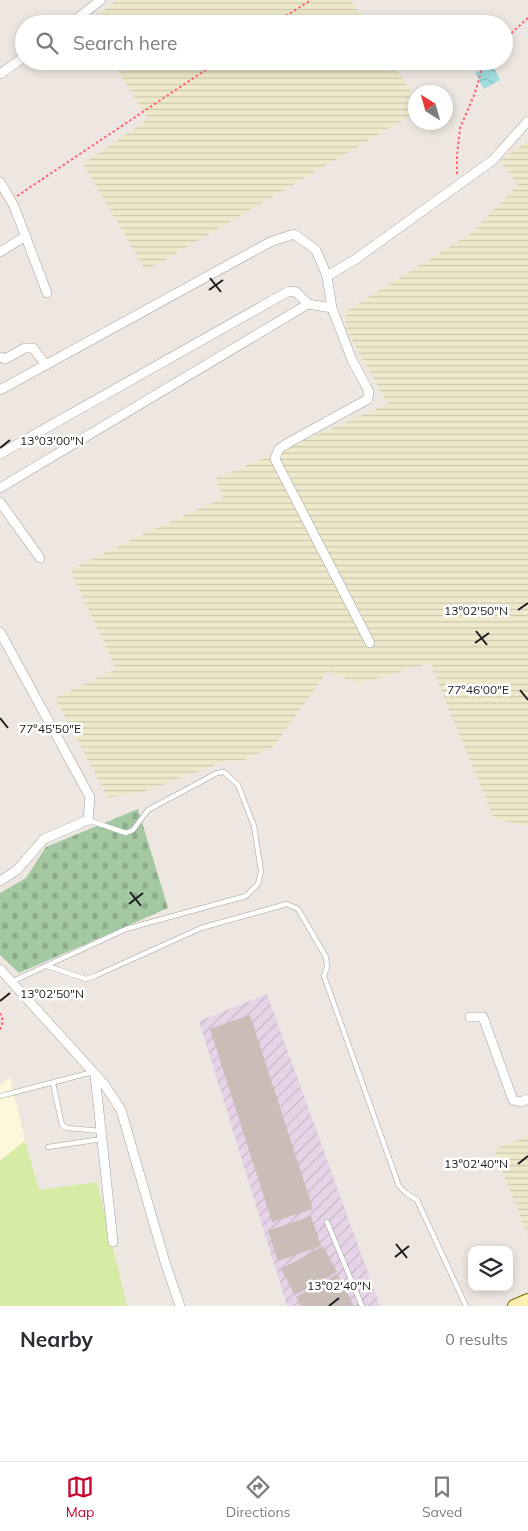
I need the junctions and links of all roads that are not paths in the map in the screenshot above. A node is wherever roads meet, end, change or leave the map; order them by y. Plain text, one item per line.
1 (101, 0) edge
2 (82, 15) edge
3 (15, 63) edge
4 (0, 74) edge
5 (528, 121) edge
6 (0, 182) edge
7 (26, 236) junction
8 (0, 252) edge
9 (327, 276) junction
10 (48, 293) dead end
11 (308, 304) junction
12 (332, 308) junction
13 (0, 357) edge
14 (46, 365) junction
15 (0, 390) edge
16 (0, 454) edge
17 (0, 488) edge
18 (0, 502) edge
19 (40, 558) dead end
20 (0, 632) edge
21 (370, 643) dead end
22 (88, 820) junction
23 (0, 881) edge
24 (47, 966) junction
25 (0, 969) edge
26 (11, 982) junction
27 (470, 1017) dead end
28 (94, 1073) junction
29 (53, 1083) junction
30 (0, 1096) edge
31 (528, 1099) edge
32 (101, 1135) junction
33 (48, 1147) dead end
34 (327, 1222) dead end
35 (113, 1242) dead end
36 (528, 1300) edge
37 (179, 1306) edge
38 (362, 1306) edge
39 (466, 1306) edge
40 (514, 1306) edge

1 - 2 street
3 - 4 street
5 - 9 street
6 - 7 street
7 - 8 street
7 - 10 street
9 - 12 street
9 - 14 street
11 - 12 street
11 - 16 street
11 - 17 street
12 - 21 street
13 - 14 street
14 - 15 street
18 - 19 street
20 - 22 street
22 - 23 street
22 - 24 lane
24 - 26 lane
24 - 39 lane
25 - 26 street
26 - 28 street
27 - 31 street
28 - 29 lane
28 - 32 street
28 - 37 street
29 - 30 lane
29 - 32 lane
32 - 33 lane
32 - 35 street
34 - 38 lane
36 - 40 street

